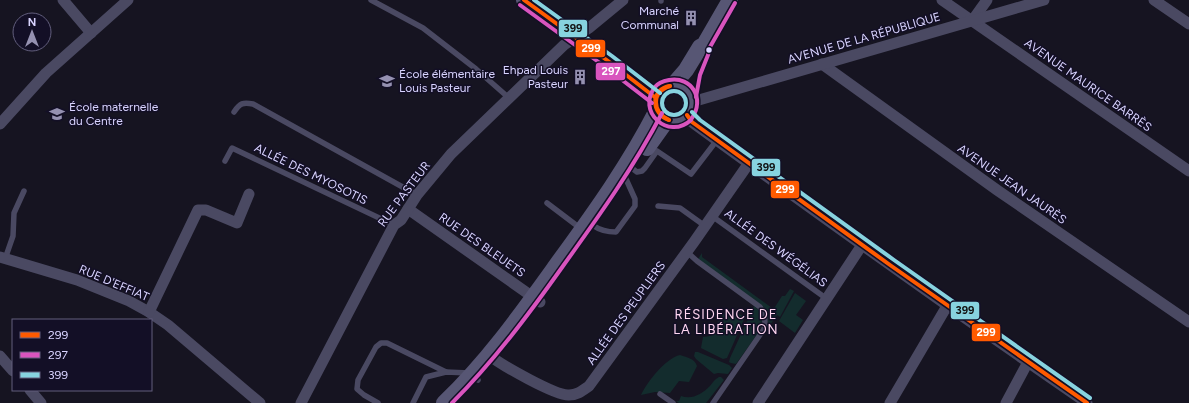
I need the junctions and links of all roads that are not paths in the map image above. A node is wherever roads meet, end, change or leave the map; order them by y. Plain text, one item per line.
1 (63, 0) edge
2 (128, 0) edge
3 (371, 0) edge
4 (524, 0) edge
5 (623, 0) edge
6 (730, 0) edge
7 (942, 0) edge
8 (987, 0) edge
9 (1044, 0) edge
10 (1154, 0) edge
11 (972, 21) junction
12 (1189, 24) edge
13 (91, 33) junction
14 (575, 38) junction
15 (704, 45) junction
16 (822, 64) junction
17 (673, 85) junction
18 (509, 98) junction
19 (690, 104) junction
20 (660, 109) junction
21 (234, 112) dead end
22 (0, 124) edge
23 (717, 140) junction
24 (225, 161) dead end
25 (749, 163) junction
26 (630, 167) junction
27 (1189, 171) edge
28 (24, 191) dead end
29 (249, 194) dead end
30 (417, 195) junction
31 (547, 203) dead end
32 (658, 206) dead end
33 (408, 208) junction
34 (712, 216) junction
35 (394, 225) junction
36 (705, 226) junction
37 (589, 229) junction
38 (862, 245) junction
39 (687, 252) junction
40 (2, 258) edge
41 (827, 298) junction
42 (537, 300) junction
43 (948, 306) junction
44 (149, 312) junction
45 (1189, 322) edge
46 (0, 356) edge
47 (492, 358) junction
48 (1028, 362) junction
49 (12, 370) edge
50 (446, 372) junction
51 (474, 377) junction
52 (31, 391) edge
53 (660, 394) dead end
54 (364, 396) junction
55 (41, 403) edge
56 (260, 403) edge
57 (301, 403) edge
58 (366, 403) edge
59 (378, 403) edge
60 (413, 403) edge
61 (444, 403) edge
62 (457, 403) edge
63 (673, 403) edge
64 (712, 403) edge
65 (758, 403) edge
66 (890, 403) edge
67 (1006, 403) edge
68 (1087, 403) edge

1 - 13 street
2 - 13 street
3 - 18 lane
4 - 14 main road
5 - 14 street, RUE PASTEUR
6 - 15 main road
7 - 11 street, AVENUE MAURICE BARRÈS
8 - 11 street
9 - 11 street, AVENUE DE LA RÉPUBLIQUE
10 - 12 street
11 - 16 street, AVENUE DE LA RÉPUBLIQUE
11 - 27 street, AVENUE MAURICE BARRÈS
13 - 22 street
14 - 18 street, RUE PASTEUR
14 - 20 main road
15 - 17 main road
15 - 19 main road
16 - 19 street, AVENUE DE LA RÉPUBLIQUE
16 - 45 street, AVENUE JEAN JAURÈS
17 - 19 main road
17 - 20 main road
18 - 30 street, RUE PASTEUR
19 - 20 main road
19 - 23 street
20 - 26 main road
21 - 30 lane
23 - 25 street
23 - 26 lane
24 - 35 lane, ALLÉE DES MYOSOTIS
25 - 34 street, ALLÉE DES PEUPLIERS
25 - 38 street
26 - 37 main road
26 - 37 main road
26 - 37 lane
28 - 40 lane
29 - 44 street
30 - 33 street, RUE PASTEUR
31 - 37 lane
32 - 36 lane
33 - 35 street, RUE PASTEUR
33 - 42 street, RUE DES BLEUETS
34 - 36 street, ALLÉE DES PEUPLIERS
34 - 41 lane, ALLÉE DES WÉGÉLIAS
35 - 57 street, RUE PASTEUR
36 - 39 street, ALLÉE DES PEUPLIERS
37 - 42 main road
38 - 41 street
38 - 43 street
39 - 47 street, ALLÉE DES PEUPLIERS
39 - 64 lane
40 - 44 street, RUE D'EFFIAT
41 - 65 street
42 - 47 main road
43 - 48 street
43 - 66 street
44 - 56 street, RUE D'EFFIAT
46 - 49 street
47 - 51 main road
48 - 67 street
48 - 68 street
50 - 51 lane
50 - 54 lane
50 - 60 lane
51 - 61 main road
51 - 62 main road
52 - 55 street
53 - 63 lane
54 - 58 lane
54 - 59 lane

